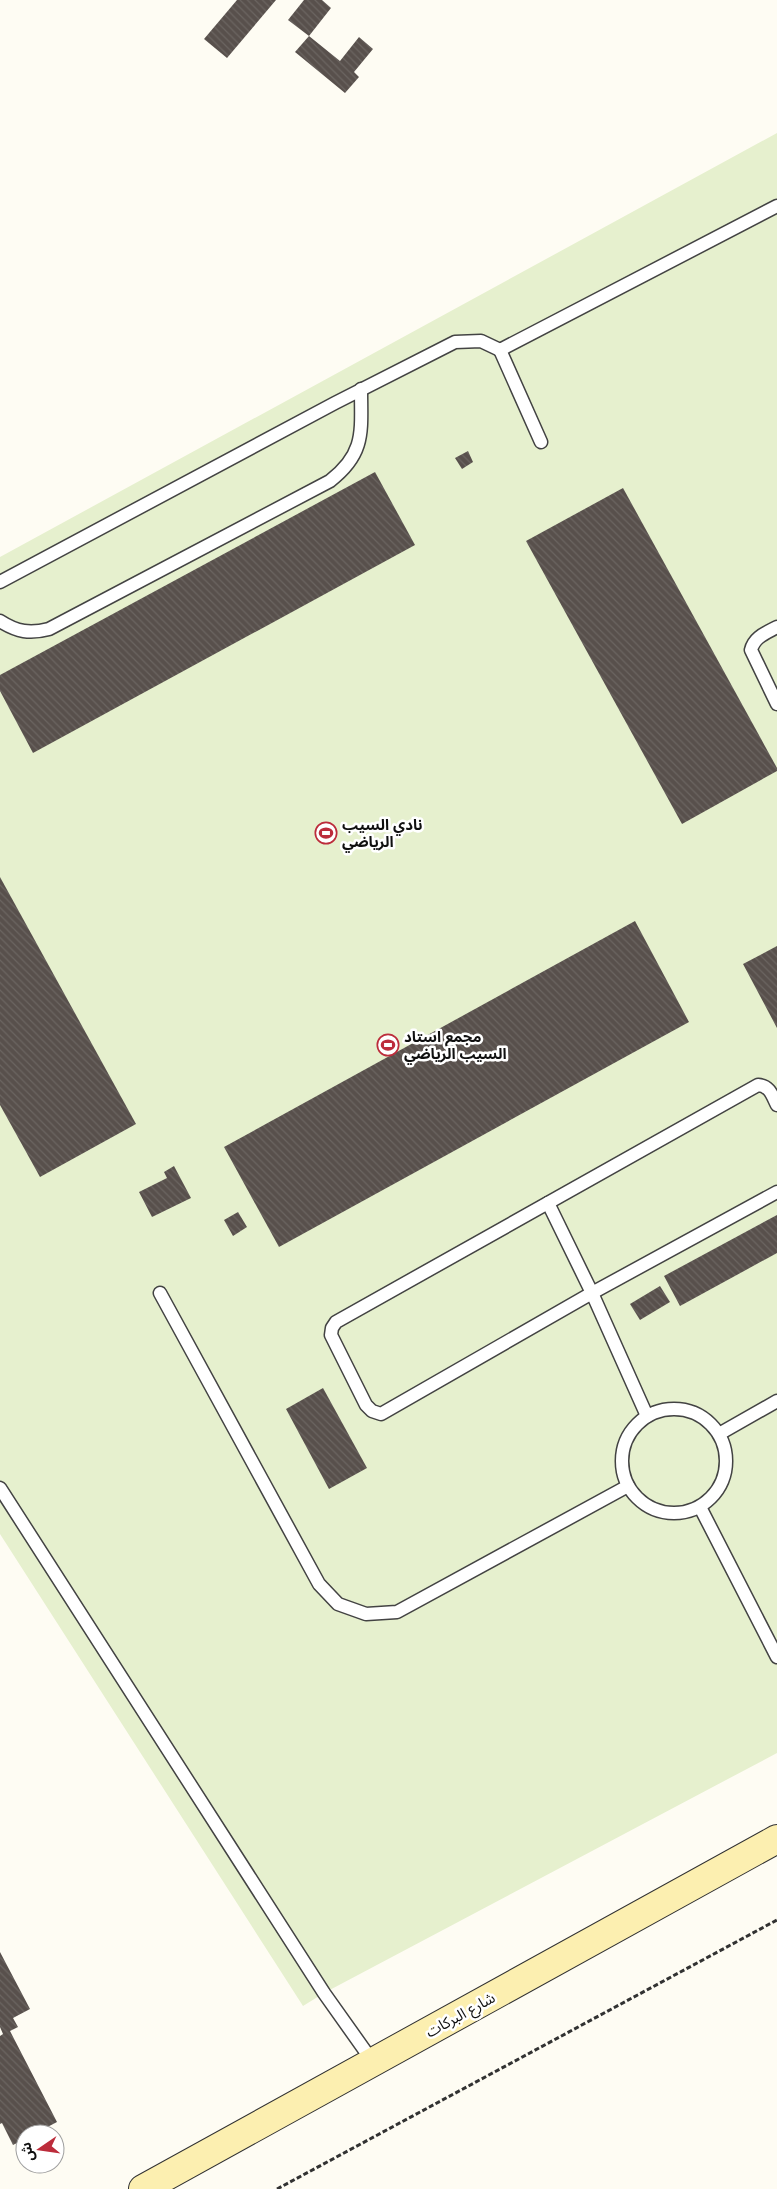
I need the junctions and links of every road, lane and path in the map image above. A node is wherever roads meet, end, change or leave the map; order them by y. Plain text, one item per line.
1 (777, 206) edge
2 (500, 350) junction
3 (361, 389) junction
4 (541, 442) dead end
5 (0, 582) edge
6 (0, 621) edge
7 (777, 627) edge
8 (777, 704) edge
9 (777, 1105) edge
10 (777, 1192) edge
11 (548, 1203) junction
12 (160, 1293) dead end
13 (592, 1293) junction
14 (777, 1401) edge
15 (647, 1416) junction
16 (719, 1434) junction
17 (628, 1486) junction
18 (0, 1488) edge
19 (700, 1507) junction
20 (777, 1657) edge
21 (777, 1839) edge
22 (777, 1920) edge
23 (373, 2062) junction
24 (143, 2189) edge
25 (277, 2189) edge

1 - 2 lane
2 - 3 lane
2 - 4 lane
3 - 5 lane
3 - 6 lane
7 - 8 lane
9 - 11 lane
10 - 13 lane
11 - 13 lane
11 - 13 lane
12 - 17 lane
13 - 15 lane
14 - 16 lane
15 - 16 lane
15 - 17 lane
16 - 19 lane
17 - 19 lane
18 - 23 lane
19 - 20 lane
21 - 23 street, شارع البركات
22 - 25 path
23 - 24 street, شارع البركات

